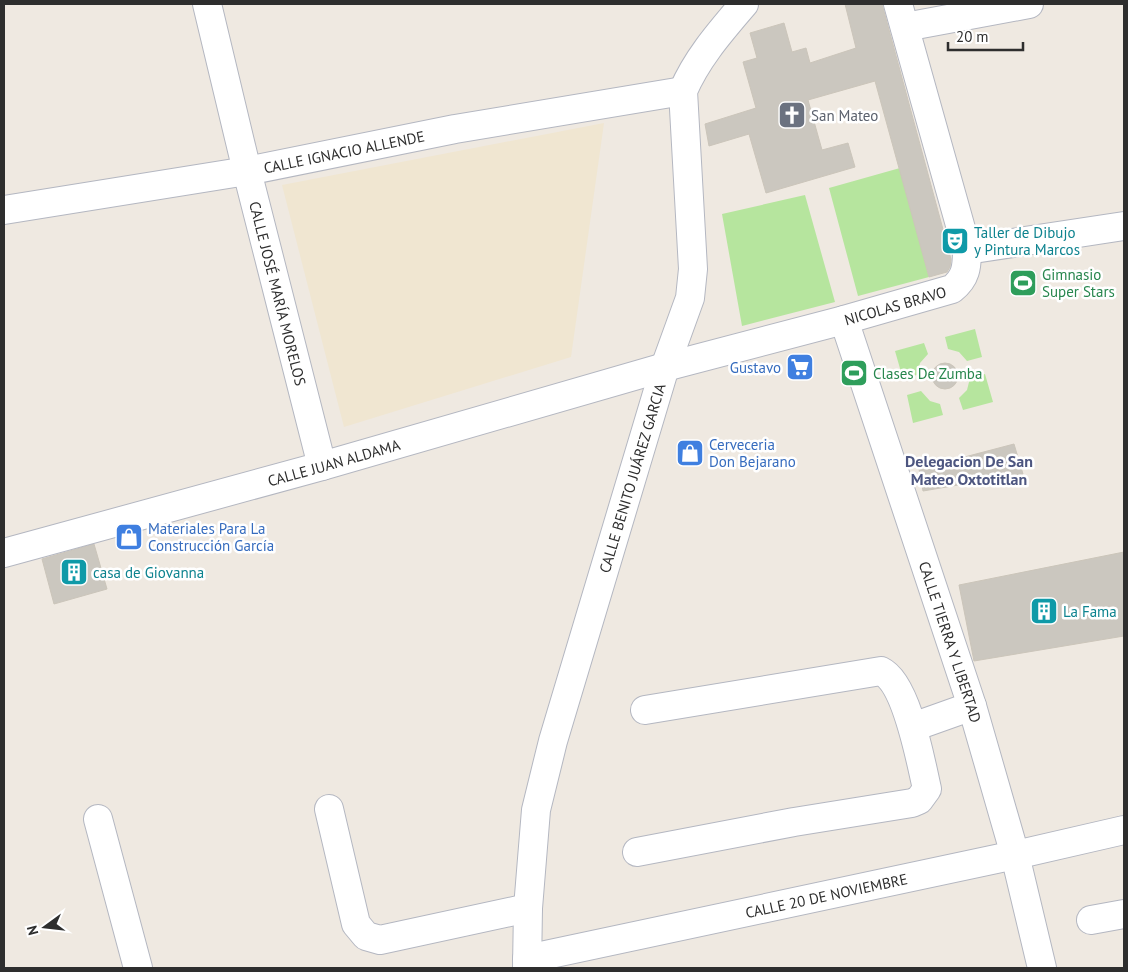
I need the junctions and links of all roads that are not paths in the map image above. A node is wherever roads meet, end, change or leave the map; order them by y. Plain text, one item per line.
1 (207, 4) edge
2 (744, 4) edge
3 (1029, 4) edge
4 (901, 15) edge
5 (683, 91) junction
6 (247, 172) junction
7 (4, 210) edge
8 (1124, 226) edge
9 (967, 250) junction
10 (844, 320) junction
11 (665, 367) junction
12 (322, 466) junction
13 (4, 553) edge
14 (972, 706) junction
15 (645, 710) dead end
16 (913, 727) junction
17 (329, 808) dead end
18 (98, 819) dead end
19 (1124, 830) edge
20 (637, 852) dead end
21 (1015, 855) junction
22 (528, 908) junction
23 (1124, 914) edge
24 (1091, 920) dead end
25 (527, 964) edge
26 (138, 968) edge
27 (1042, 968) edge

1 - 6 street, CALLE JOSÉ MARÍA MORELOS
2 - 5 street, CALLE BENITO JUÁREZ GARCIA
3 - 4 street
4 - 9 street, NICOLAS BRAVO
5 - 6 street, CALLE IGNACIO ALLENDE
5 - 11 street, CALLE BENITO JUÁREZ GARCIA
6 - 7 street, CALLE IGNACIO ALLENDE
6 - 12 street, CALLE JOSÉ MARÍA MORELOS
8 - 9 street
9 - 10 street, NICOLAS BRAVO
10 - 11 street, NICOLAS BRAVO
10 - 14 street, CALLE TIERRA Y LIBERTAD
11 - 12 street, CALLE JUAN ALDAMA
11 - 22 street, CALLE BENITO JUÁREZ GARCIA
12 - 13 street, CALLE JUAN ALDAMA
14 - 16 street
14 - 21 street, CALLE TIERRA Y LIBERTAD
15 - 16 street
16 - 20 street
17 - 22 street
18 - 26 street
19 - 21 street, CALLE 20 DE NOVIEMBRE
21 - 25 street, CALLE 20 DE NOVIEMBRE
21 - 27 street, CALLE TIERRA Y LIBERTAD
22 - 25 street, CALLE BENITO JUÁREZ GARCIA
23 - 24 street

